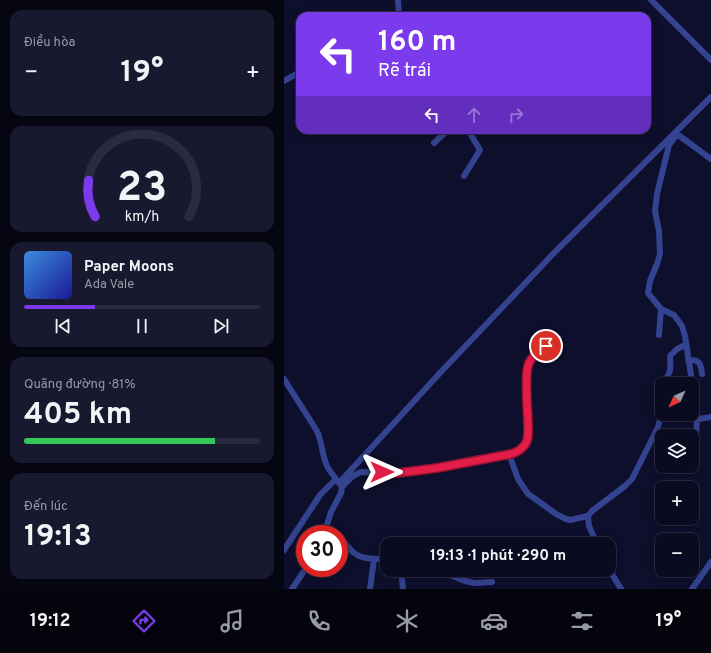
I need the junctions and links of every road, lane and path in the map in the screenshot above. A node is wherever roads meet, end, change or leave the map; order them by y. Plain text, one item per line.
1 (398, 0) edge
2 (651, 0) edge
3 (399, 12) edge
4 (711, 60) edge
5 (296, 74) edge
6 (284, 81) edge
7 (711, 97) edge
8 (711, 101) edge
9 (444, 134) edge
10 (470, 134) edge
11 (677, 134) junction
12 (434, 143) dead end
13 (711, 159) edge
14 (464, 176) dead end
15 (661, 309) junction
16 (659, 335) dead end
17 (546, 346) dead end
18 (685, 346) junction
19 (688, 360) junction
20 (702, 374) dead end
21 (667, 377) dead end
22 (691, 377) edge
23 (284, 379) edge
24 (699, 418) edge
25 (711, 418) edge
26 (660, 421) edge
27 (508, 454) junction
28 (339, 483) junction
29 (588, 516) junction
30 (327, 525) edge
31 (594, 537) edge
32 (348, 547) edge
33 (284, 550) edge
34 (374, 559) junction
35 (380, 559) edge
36 (711, 562) edge
37 (300, 577) edge
38 (402, 577) edge
39 (457, 577) edge
40 (614, 577) edge
41 (492, 582) dead end
42 (292, 589) edge
43 (370, 589) edge
44 (403, 589) edge
45 (621, 589) edge
46 (692, 589) edge

1 - 3 street
2 - 4 street
5 - 6 street
7 - 28 street
8 - 11 street
9 - 12 street
10 - 14 street
11 - 13 street
11 - 15 street
15 - 16 street
15 - 18 street
17 - 27 street
18 - 19 street
18 - 21 street
19 - 20 street
19 - 22 street
23 - 28 street
24 - 25 street
26 - 29 street
27 - 28 street
27 - 29 street
28 - 30 street
28 - 33 street
29 - 31 street
32 - 34 street
34 - 35 street
34 - 43 street
36 - 46 street
37 - 42 street
38 - 44 street
39 - 41 street
40 - 45 street

